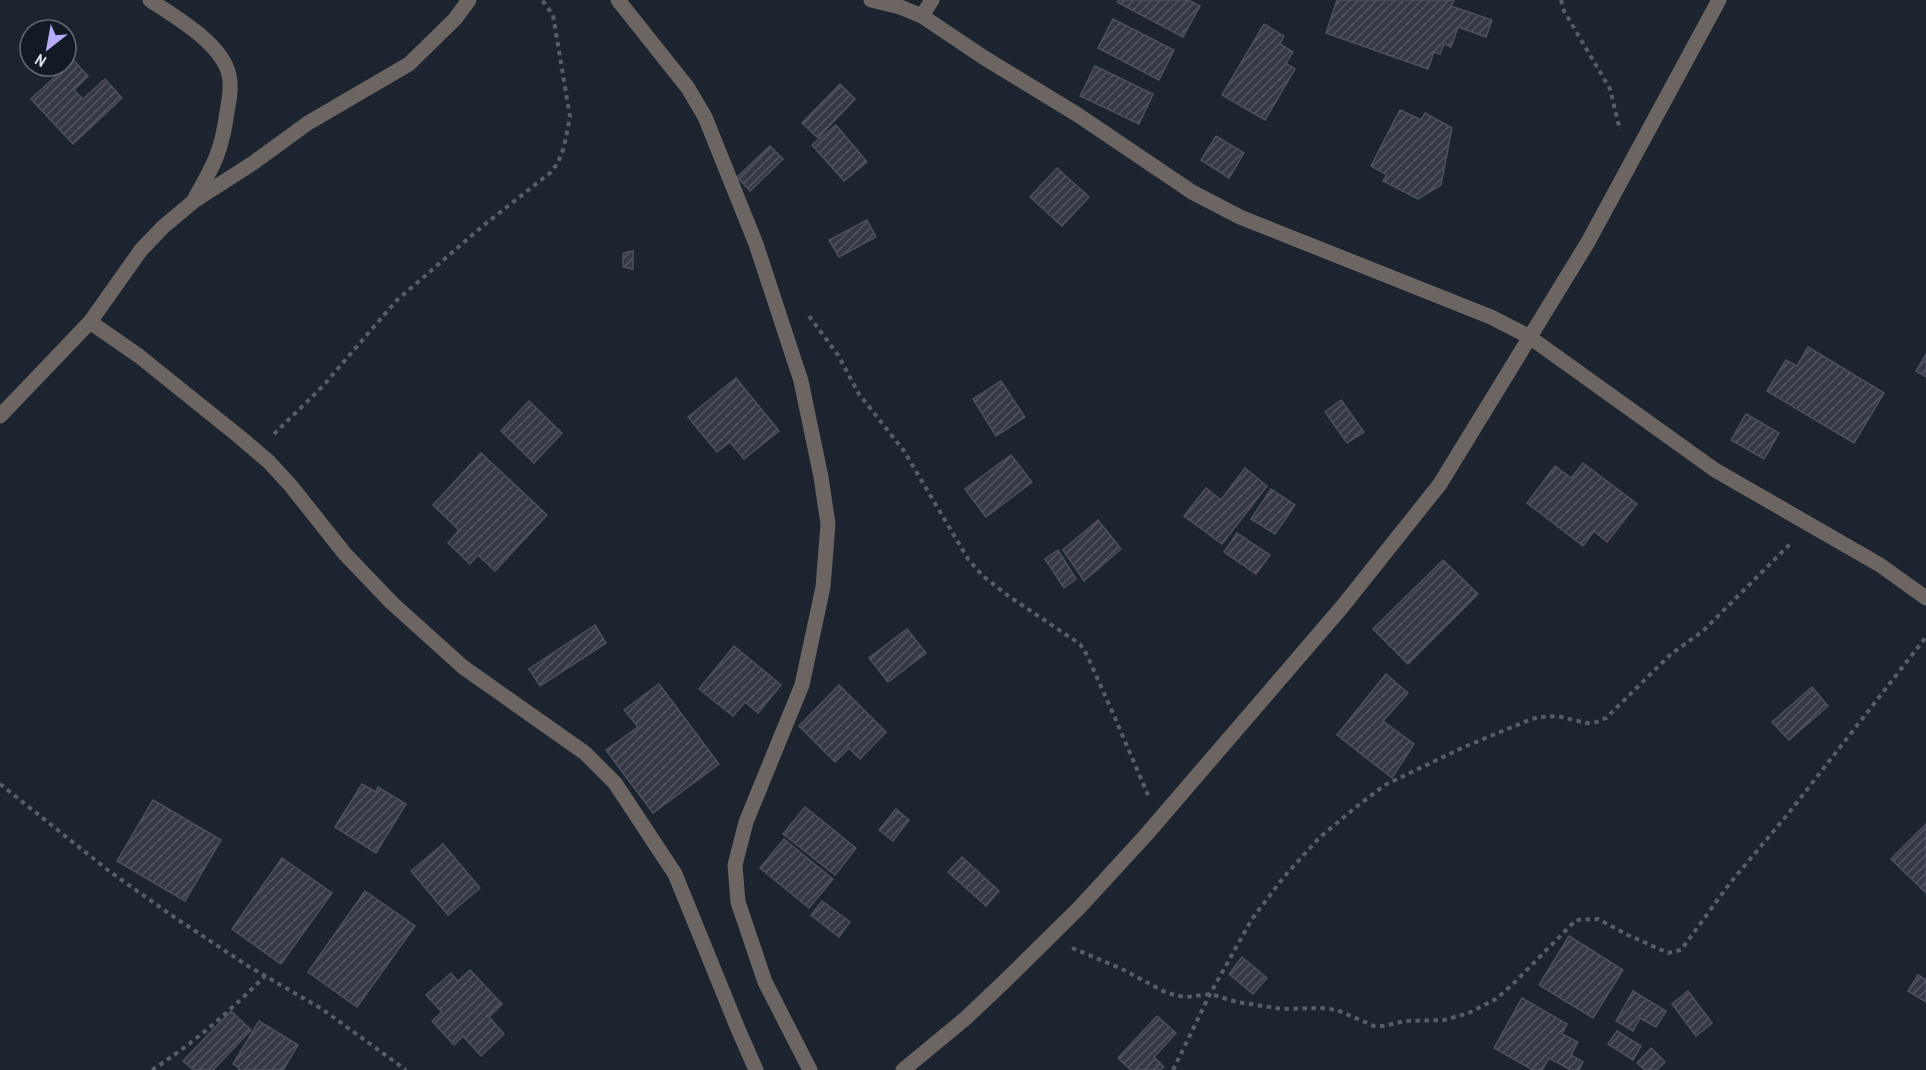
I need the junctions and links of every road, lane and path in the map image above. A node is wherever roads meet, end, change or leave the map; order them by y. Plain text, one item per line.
1 (150, 0) edge
2 (469, 0) edge
3 (542, 0) edge
4 (618, 0) edge
5 (871, 0) edge
6 (932, 0) edge
7 (1561, 0) edge
8 (1719, 0) edge
9 (922, 16) junction
10 (1629, 166) junction
11 (194, 201) junction
12 (803, 308) dead end
13 (90, 322) junction
14 (1528, 336) junction
15 (0, 416) edge
16 (257, 452) junction
17 (1810, 525) junction
18 (1926, 598) edge
19 (1926, 637) edge
20 (0, 784) edge
21 (1159, 821) junction
22 (1051, 936) junction
23 (266, 976) junction
24 (1210, 994) junction
25 (152, 1070) edge
26 (406, 1070) edge
27 (756, 1070) edge
28 (810, 1070) edge
29 (903, 1070) edge
30 (1173, 1070) edge

1 - 11 street
2 - 11 street
3 - 16 path
4 - 28 street
5 - 9 street
6 - 9 street
7 - 10 path
8 - 10 street
9 - 14 street
10 - 14 street
11 - 13 street
12 - 21 path
13 - 15 street
13 - 16 street
14 - 17 street
14 - 21 street
16 - 27 street
17 - 18 street
17 - 24 path
19 - 24 path
20 - 23 path
21 - 22 street
22 - 24 path
22 - 29 street
23 - 25 path
23 - 26 path
24 - 30 path

